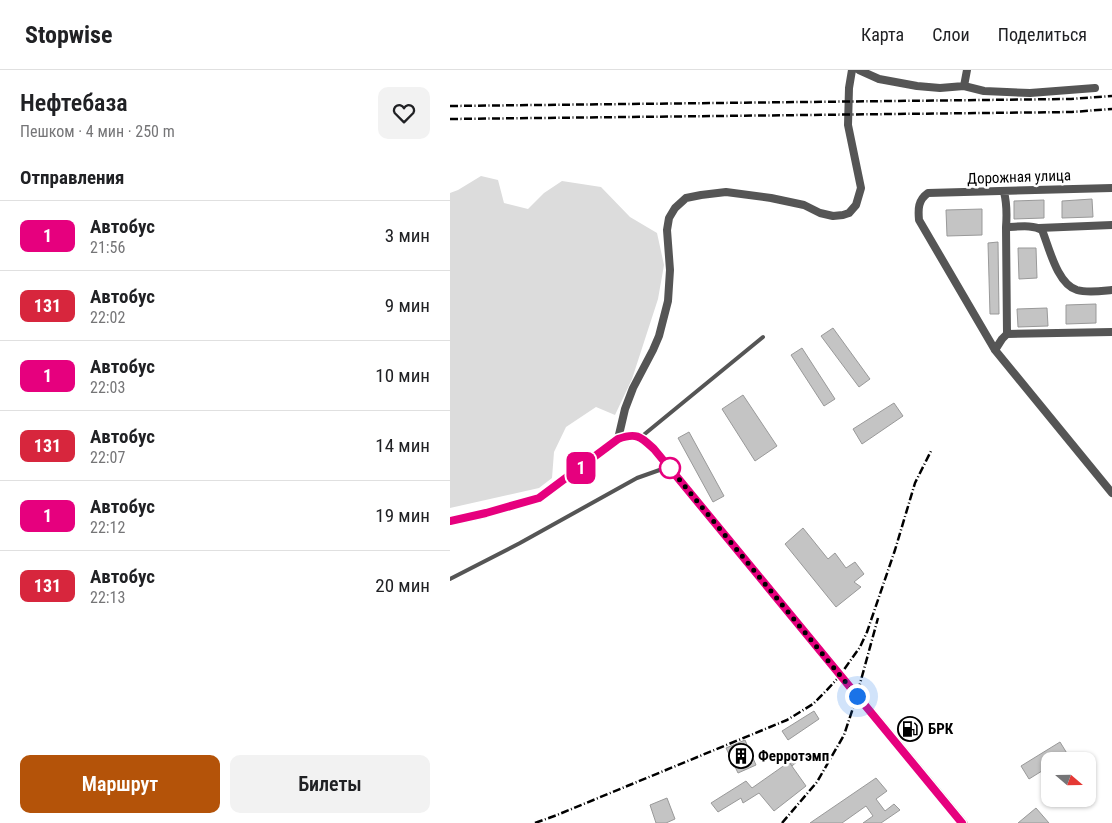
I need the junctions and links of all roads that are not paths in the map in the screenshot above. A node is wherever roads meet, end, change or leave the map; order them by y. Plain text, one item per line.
1 (852, 70) edge
2 (859, 70) edge
3 (967, 70) edge
4 (964, 86) junction
5 (1095, 88) dead end
6 (1112, 188) edge
7 (1004, 192) junction
8 (1112, 225) edge
9 (1006, 227) junction
10 (1039, 228) junction
11 (1112, 290) edge
12 (1112, 332) edge
13 (1007, 334) junction
14 (763, 337) dead end
15 (995, 350) junction
16 (641, 437) junction
17 (618, 439) junction
18 (669, 467) junction
19 (1112, 493) edge
20 (450, 521) edge
21 (450, 579) edge
22 (962, 823) edge

1 - 17 street
2 - 4 street
3 - 4 street
4 - 5 street
6 - 7 street, Дорожная улица
7 - 9 street
7 - 15 street, Дорожная улица
8 - 10 street
9 - 10 street
9 - 13 street
10 - 11 street
12 - 13 street
13 - 15 street
14 - 16 lane
15 - 19 street
16 - 17 street
16 - 18 street
17 - 20 street
18 - 21 lane
18 - 22 street

